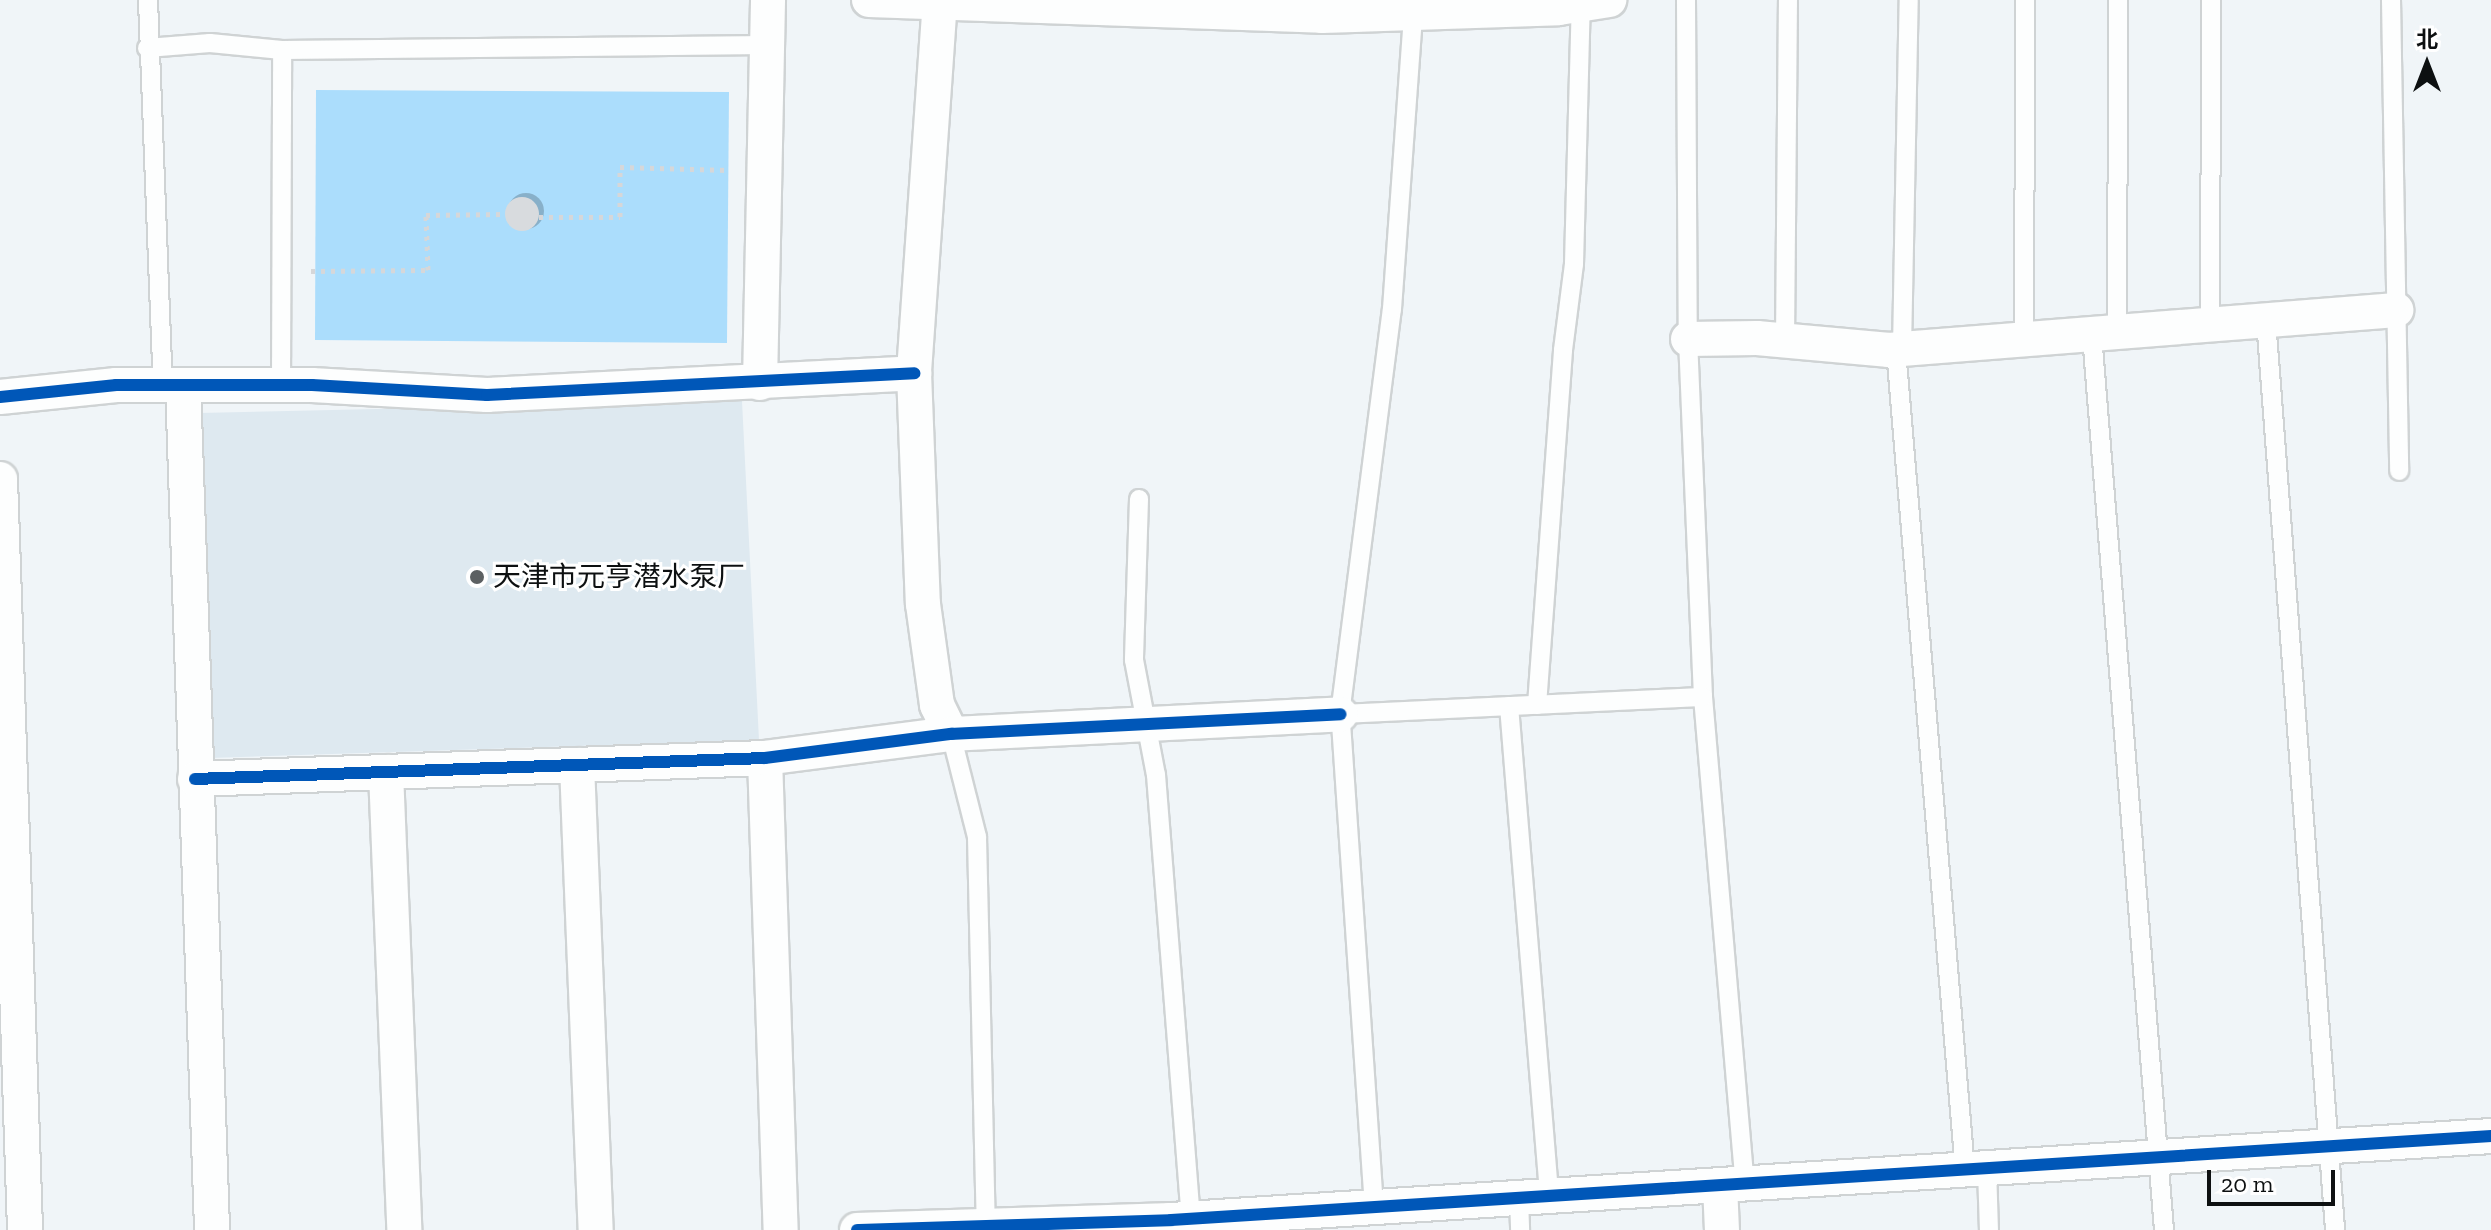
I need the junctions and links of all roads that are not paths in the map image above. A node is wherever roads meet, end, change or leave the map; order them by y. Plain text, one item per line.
1 (148, 0) edge
2 (768, 0) edge
3 (869, 0) edge
4 (1686, 0) edge
5 (1788, 0) edge
6 (1909, 0) edge
7 (2025, 0) edge
8 (2118, 0) edge
9 (2211, 0) edge
10 (2391, 0) edge
11 (940, 2) edge
12 (1595, 2) edge
13 (1350, 8) edge
14 (1413, 13) junction
15 (767, 45) junction
16 (147, 48) junction
17 (282, 50) junction
18 (2396, 310) junction
19 (2266, 320) junction
20 (2210, 324) junction
21 (2104, 334) junction
22 (1688, 339) junction
23 (2024, 340) junction
24 (1785, 341) junction
25 (1899, 349) junction
26 (914, 373) junction
27 (760, 383) junction
28 (173, 385) junction
29 (281, 385) junction
30 (0, 397) edge
31 (2399, 471) dead end
32 (0, 479) edge
33 (1139, 499) dead end
34 (1703, 697) junction
35 (1537, 705) junction
36 (1509, 706) junction
37 (1340, 714) junction
38 (1148, 723) junction
39 (951, 734) junction
40 (765, 758) junction
41 (577, 765) junction
42 (386, 772) junction
43 (195, 779) junction
44 (2491, 1136) edge
45 (2331, 1147) junction
46 (2161, 1158) junction
47 (1976, 1169) junction
48 (1733, 1184) junction
49 (1529, 1208) edge
50 (1353, 1215) edge
51 (1178, 1223) edge
52 (986, 1226) junction
53 (934, 1229) edge
54 (25, 1230) edge
55 (212, 1230) edge
56 (404, 1230) edge
57 (596, 1230) edge
58 (781, 1230) edge
59 (857, 1230) edge
60 (1722, 1230) edge
61 (1989, 1230) edge
62 (2164, 1230) edge
63 (2335, 1230) edge

1 - 16 lane
2 - 15 street
3 - 11 street
4 - 22 lane
5 - 24 lane
6 - 25 lane
7 - 23 lane
8 - 21 lane
9 - 20 lane
10 - 18 lane
11 - 13 street
11 - 26 street
12 - 14 street
12 - 35 lane
13 - 14 street
14 - 37 lane
15 - 17 lane
15 - 27 street
16 - 17 lane
16 - 28 lane
17 - 29 lane
18 - 19 street
18 - 31 lane
19 - 20 street
19 - 45 lane
20 - 21 street
21 - 23 street
21 - 46 lane
22 - 24 street
22 - 34 lane
23 - 25 street
24 - 25 street
25 - 47 lane
26 - 27 street
26 - 39 street
27 - 29 street
28 - 29 street
28 - 30 street
28 - 43 street
32 - 54 street
33 - 38 lane
34 - 35 lane
34 - 48 lane
35 - 36 lane
36 - 37 lane
36 - 49 lane
37 - 38 street
37 - 50 lane
38 - 39 street
38 - 51 lane
39 - 40 street
39 - 52 lane
40 - 41 street
40 - 58 street
41 - 42 street
41 - 57 street
42 - 43 street
42 - 56 street
43 - 55 street
44 - 45 street
45 - 46 street
45 - 63 lane
46 - 47 street
46 - 62 lane
47 - 48 street
47 - 61 lane
48 - 49 street
48 - 60 street
49 - 50 street
50 - 51 street
51 - 52 street
52 - 53 street
53 - 59 street

